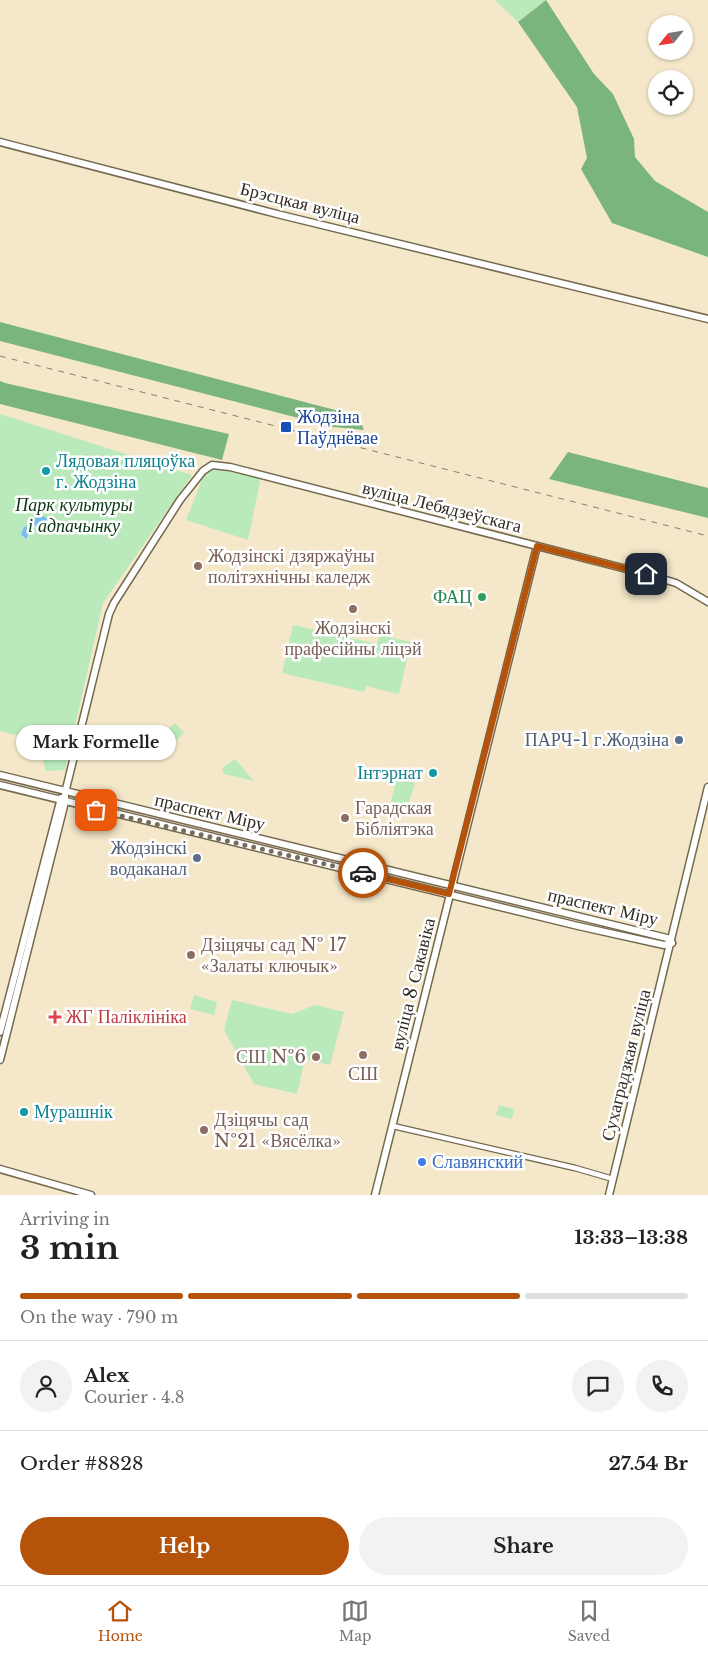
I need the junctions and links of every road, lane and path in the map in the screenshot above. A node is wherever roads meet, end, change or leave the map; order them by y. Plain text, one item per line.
1 (0, 142) edge
2 (708, 319) edge
3 (537, 546) junction
4 (708, 602) edge
5 (0, 775) edge
6 (0, 785) edge
7 (708, 787) edge
8 (65, 793) junction
9 (62, 802) junction
10 (219, 830) junction
11 (217, 838) junction
12 (336, 859) junction
13 (334, 866) junction
14 (451, 886) junction
15 (449, 894) junction
16 (567, 915) junction
17 (565, 922) junction
18 (672, 943) junction
19 (0, 1032) edge
20 (0, 1060) edge
21 (393, 1126) junction
22 (0, 1169) edge
23 (613, 1179) junction
24 (91, 1195) edge
25 (375, 1195) edge
26 (609, 1195) edge

1 - 2 main road, Брэсцкая вуліца
3 - 4 main road, вуліца Лебядзеўскага
3 - 8 main road, вуліца Лебядзеўскага
3 - 14 main road, вуліца 8 Сакавіка
5 - 8 main road, праспект Міру
6 - 9 main road, праспект Міру
7 - 18 main road
8 - 9 main road, вуліца Лебядзеўскага
8 - 10 main road, праспект Міру
9 - 11 main road, праспект Міру
9 - 19 main road
9 - 20 main road
10 - 11 main road
10 - 12 main road, праспект Міру
11 - 13 main road, праспект Міру
12 - 13 main road
12 - 14 main road, праспект Міру
13 - 15 main road, праспект Міру
14 - 15 main road, вуліца 8 Сакавіка
14 - 16 main road, праспект Міру
15 - 17 main road, праспект Міру
15 - 21 main road, вуліца 8 Сакавіка
16 - 17 main road
16 - 18 main road, праспект Міру
17 - 18 main road, праспект Міру
18 - 23 main road, Сухаградзкая вуліца
21 - 23 street
21 - 25 main road, вуліца 8 Сакавіка
22 - 24 main road
23 - 26 main road, Сухаградзкая вуліца

